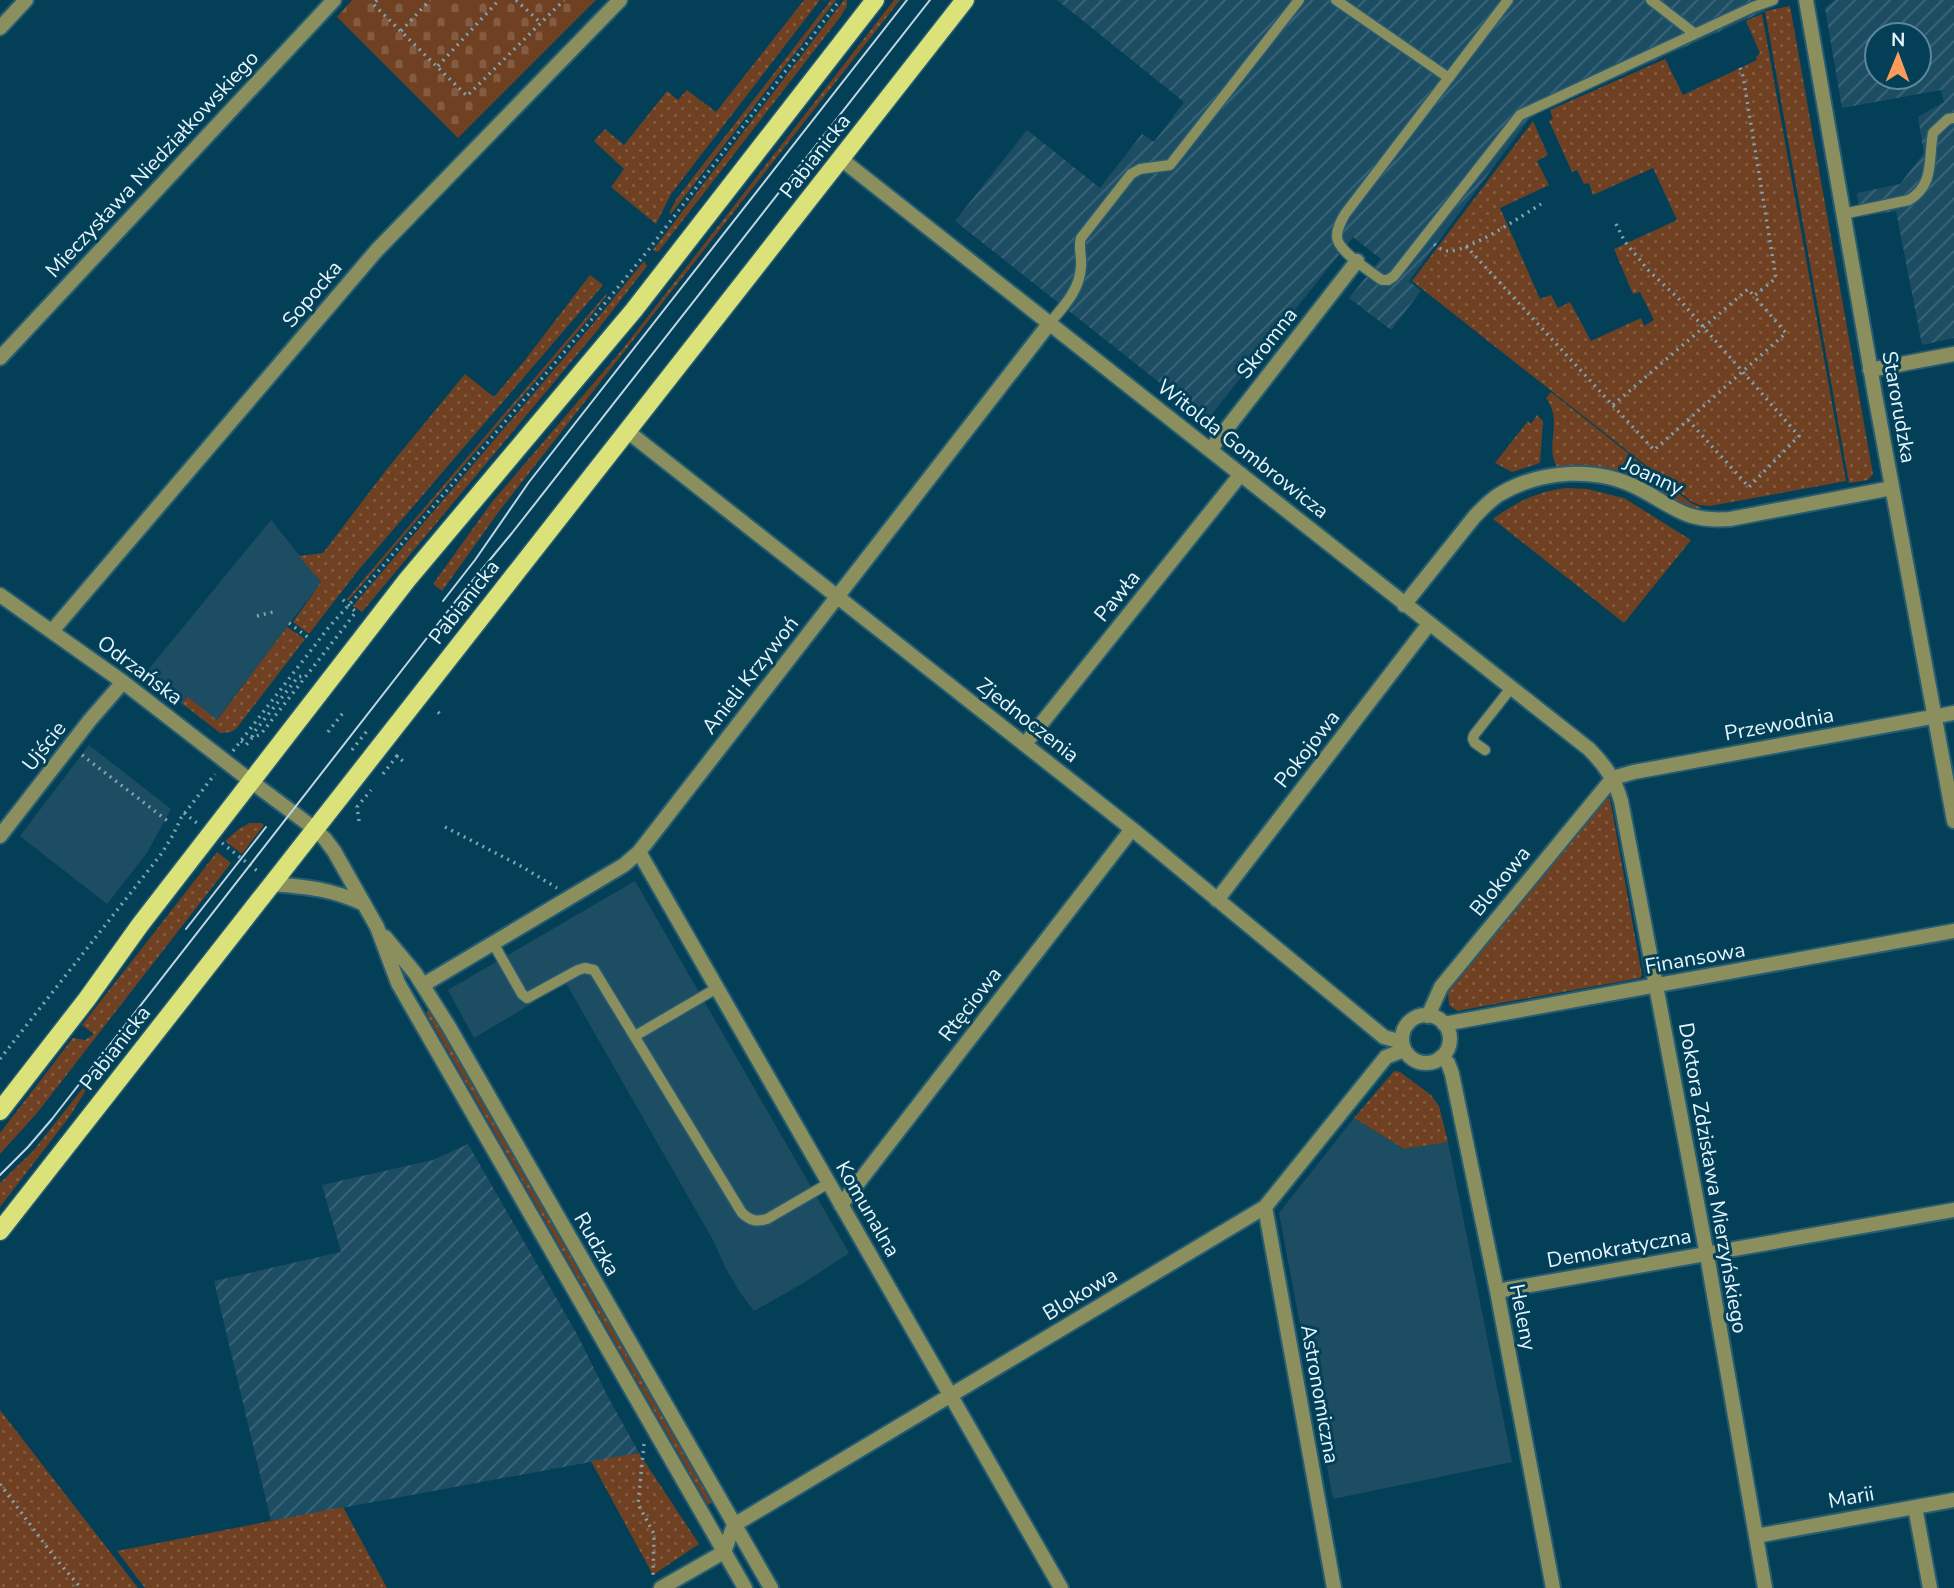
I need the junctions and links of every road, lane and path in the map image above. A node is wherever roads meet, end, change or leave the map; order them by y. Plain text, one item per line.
1 (26, 0) edge
2 (334, 0) edge
3 (377, 0) edge
4 (430, 0) edge
5 (499, 0) edge
6 (516, 0) edge
7 (564, 0) edge
8 (620, 0) edge
9 (840, 0) edge
10 (875, 0) edge
11 (965, 0) edge
12 (1299, 0) edge
13 (1336, 0) edge
14 (1508, 0) edge
15 (1651, 0) edge
16 (1773, 0) edge
17 (1805, 0) edge
18 (541, 23) junction
19 (0, 27) edge
20 (401, 31) junction
21 (1695, 34) junction
22 (1739, 65) dead end
23 (438, 66) junction
24 (1449, 78) junction
25 (1954, 118) edge
26 (841, 159) junction
27 (1541, 204) dead end
28 (1843, 214) junction
29 (1616, 224) dead end
30 (1424, 237) junction
31 (1466, 246) junction
32 (1357, 261) junction
33 (1754, 296) junction
34 (1049, 324) junction
35 (1703, 328) junction
36 (1954, 354) edge
37 (0, 358) edge
38 (1870, 370) junction
39 (1742, 372) junction
40 (1613, 405) junction
41 (1688, 420) junction
42 (627, 431) junction
43 (1210, 450) junction
44 (1241, 474) junction
45 (1892, 488) junction
46 (0, 595) edge
47 (838, 597) junction
48 (342, 599) dead end
49 (1405, 604) junction
50 (349, 605) junction
51 (273, 612) dead end
52 (257, 616) dead end
53 (289, 623) dead end
54 (1429, 624) junction
55 (52, 631) junction
56 (310, 639) dead end
57 (123, 682) junction
58 (1511, 688) junction
59 (343, 713) dead end
60 (1954, 713) edge
61 (1934, 717) junction
62 (367, 731) dead end
63 (328, 732) dead end
64 (241, 741) junction
65 (1025, 744) junction
66 (70, 746) junction
67 (352, 750) dead end
68 (1485, 750) dead end
69 (225, 761) junction
70 (405, 763) dead end
71 (383, 774) dead end
72 (1612, 778) junction
73 (252, 782) junction
74 (371, 790) dead end
75 (184, 813) junction
76 (359, 821) dead end
77 (1954, 821) edge
78 (169, 822) dead end
79 (445, 827) dead end
80 (316, 830) junction
81 (1132, 830) junction
82 (211, 835) junction
83 (0, 836) edge
84 (639, 852) junction
85 (272, 884) junction
86 (559, 889) dead end
87 (1217, 900) junction
88 (364, 904) junction
89 (377, 928) junction
90 (1954, 931) edge
91 (493, 943) junction
92 (423, 985) junction
93 (1656, 986) junction
94 (717, 988) junction
95 (1428, 1016) junction
96 (1444, 1024) junction
97 (635, 1036) junction
98 (1403, 1046) junction
99 (1441, 1057) junction
100 (0, 1059) edge
101 (0, 1111) edge
102 (829, 1183) junction
103 (841, 1205) junction
104 (1265, 1207) junction
105 (1954, 1210) edge
106 (0, 1231) edge
107 (1707, 1255) junction
108 (1497, 1291) junction
109 (951, 1396) junction
110 (644, 1442) dead end
111 (0, 1484) edge
112 (1954, 1500) edge
113 (1915, 1507) junction
114 (734, 1525) junction
115 (1756, 1536) junction
116 (724, 1552) junction
117 (81, 1588) edge
118 (652, 1588) edge
119 (662, 1588) edge
120 (745, 1588) edge
121 (771, 1588) edge
122 (1061, 1588) edge
123 (1334, 1588) edge
124 (1553, 1588) edge
125 (1765, 1588) edge
126 (1930, 1588) edge

1 - 19 street
2 - 37 street, Mieczysława Niedziałkowskiego
3 - 20 path
4 - 20 path
5 - 23 path
6 - 18 path
7 - 18 path
8 - 55 street, Sopocka
9 - 50 path
10 - 73 main road
11 - 26 main road, Pabianicka
12 - 34 lane
13 - 24 lane
14 - 24 lane
15 - 21 lane
16 - 21 lane
17 - 28 street, Starorudzka
18 - 23 path
20 - 23 path
21 - 30 lane
22 - 33 path
24 - 32 lane
25 - 28 lane
26 - 34 street, Witolda Gombrowicza
26 - 42 main road, Pabianicka
27 - 31 path
28 - 38 street, Starorudzka
29 - 35 path
30 - 31 path
30 - 32 lane
31 - 40 path
32 - 43 street, Skromna
33 - 35 path
33 - 39 path
34 - 43 street, Witolda Gombrowicza
34 - 47 street, Anieli Krzywoń
35 - 39 path
35 - 40 path
36 - 38 street
38 - 45 street, Starorudzka
39 - 41 path
39 - 41 path
40 - 41 path
42 - 47 street, Zjednoczenia
42 - 80 main road, Pabianicka
43 - 44 street, Witolda Gombrowicza
44 - 49 street, Witolda Gombrowicza
44 - 65 street, Pawła
45 - 49 street, Joanny
45 - 61 street, Starorudzka
46 - 55 street, Odrzańska
47 - 65 street, Zjednoczenia
47 - 84 street, Anieli Krzywoń
48 - 50 path
49 - 54 street, Witolda Gombrowicza
50 - 64 path
50 - 64 path
51 - 52 path
53 - 56 path
54 - 58 street, Witolda Gombrowicza
54 - 87 street, Pokojowa
55 - 57 street, Odrzańska
57 - 66 street, Ujście
57 - 69 street, Odrzańska
58 - 68 lane
58 - 72 street, Witolda Gombrowicza
59 - 63 path
60 - 61 street, Przewodnia
61 - 72 street, Przewodnia
61 - 77 street, Starorudzka
62 - 67 path
64 - 69 path
65 - 81 street, Zjednoczenia
66 - 78 path
66 - 83 street, Ujście
69 - 73 street, Odrzańska
69 - 75 path
70 - 71 path
72 - 93 street, Doktora Zdzisława Mierzyńskiego
72 - 95 street, Blokowa
73 - 80 street, Rudzka
73 - 82 main road
74 - 76 path
75 - 82 path
75 - 100 path
79 - 86 path
80 - 85 main road, Pabianicka
80 - 88 street, Rudzka
81 - 87 street, Zjednoczenia
81 - 103 street, Rtęciowa
82 - 85 path
82 - 101 main road
84 - 91 street, Anieli Krzywoń
84 - 94 street, Komunalna
85 - 88 street
85 - 106 main road, Pabianicka
87 - 98 street, Zjednoczenia
88 - 89 street, Rudzka
89 - 92 street, Rudzka
89 - 116 street, Rudzka
90 - 93 street, Finansowa
91 - 92 street, Anieli Krzywoń
91 - 97 lane
92 - 114 street, Rudzka
93 - 96 street, Finansowa
93 - 107 street, Doktora Zdzisława Mierzyńskiego
94 - 97 lane
94 - 102 street, Komunalna
95 - 96 street
95 - 98 street
96 - 99 street
97 - 102 lane
98 - 99 street
98 - 104 street, Blokowa
99 - 108 street, Heleny
102 - 103 street, Komunalna
103 - 109 street, Komunalna
104 - 109 street, Blokowa
104 - 123 street, Astronomiczna
105 - 107 street, Demokratyczna
107 - 108 street, Demokratyczna
107 - 115 street, Doktora Zdzisława Mierzyńskiego
108 - 124 street, Heleny
109 - 114 street, Blokowa
109 - 122 street, Komunalna
110 - 118 path
111 - 117 path
112 - 113 street, Marii
113 - 115 street, Marii
113 - 126 street
114 - 116 street
114 - 121 street, Rudzka
115 - 125 street, Doktora Zdzisława Mierzyńskiego
116 - 119 street
116 - 120 street, Rudzka

